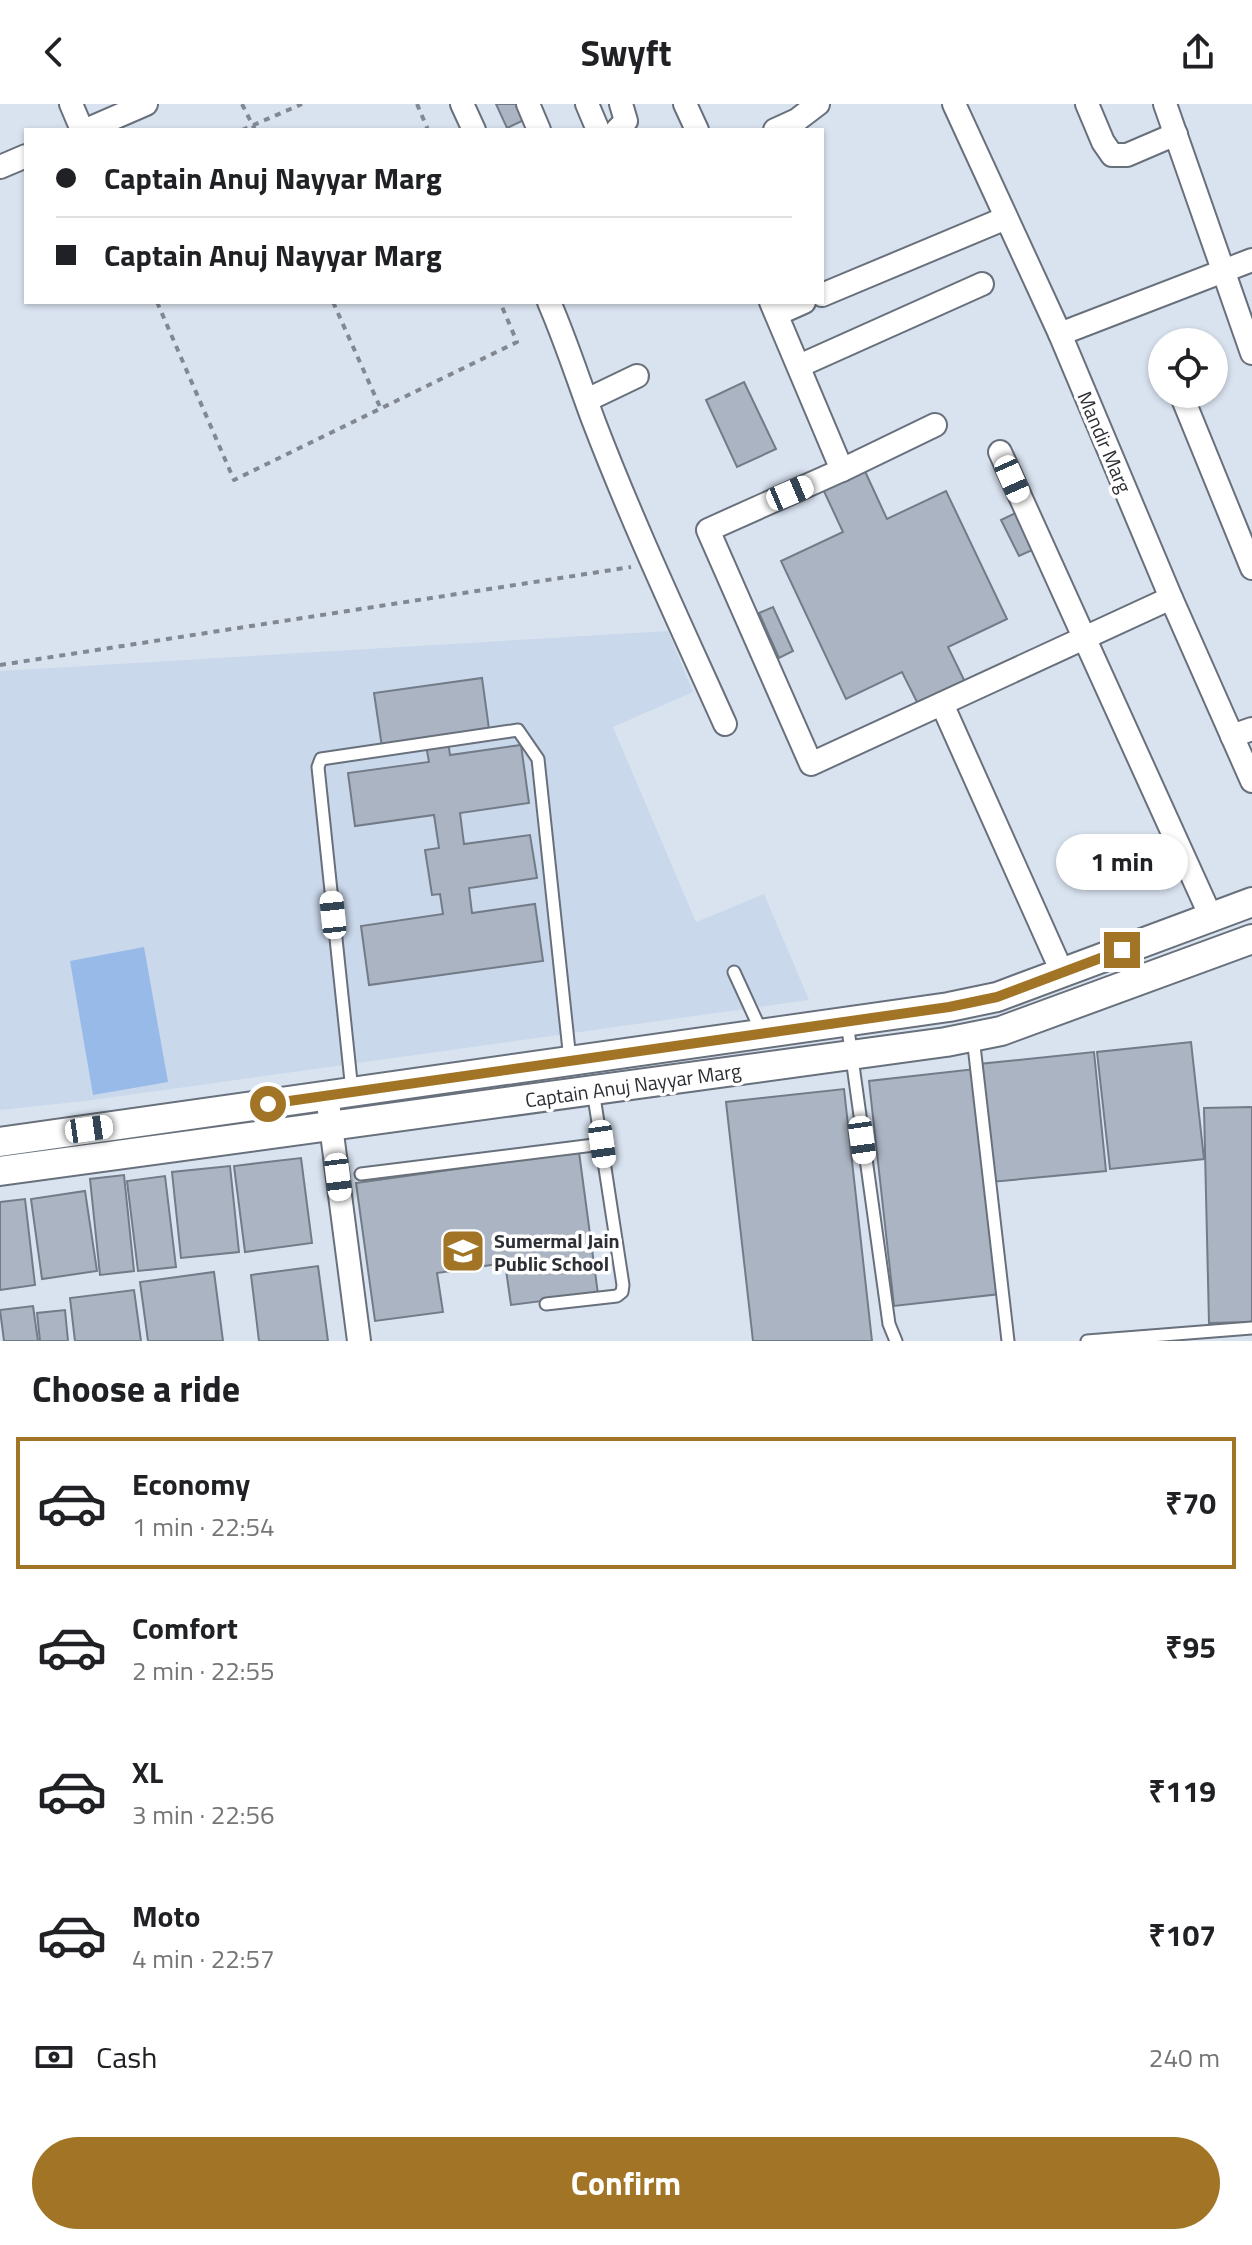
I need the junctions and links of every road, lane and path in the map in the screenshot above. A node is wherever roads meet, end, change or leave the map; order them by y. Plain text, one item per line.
1 (71, 104) edge
2 (146, 104) edge
3 (242, 104) edge
4 (302, 104) edge
5 (417, 104) edge
6 (462, 104) edge
7 (528, 104) edge
8 (587, 104) edge
9 (621, 104) edge
10 (685, 104) edge
11 (818, 104) edge
12 (954, 104) edge
13 (1087, 104) edge
14 (1165, 104) edge
15 (83, 128) edge
16 (89, 128) edge
17 (254, 128) edge
18 (427, 128) edge
19 (473, 128) edge
20 (538, 128) edge
21 (597, 128) edge
22 (619, 128) edge
23 (696, 128) edge
24 (779, 128) edge
25 (1176, 134) junction
26 (24, 157) edge
27 (0, 167) edge
28 (1006, 218) junction
29 (1252, 260) edge
30 (1223, 271) junction
31 (982, 284) dead end
32 (824, 294) edge
33 (158, 304) edge
34 (334, 304) edge
35 (501, 304) edge
36 (550, 304) edge
37 (794, 304) edge
38 (774, 308) edge
39 (1060, 334) junction
40 (1252, 353) edge
41 (799, 366) junction
42 (637, 376) dead end
43 (587, 400) junction
44 (380, 407) junction
45 (1187, 408) edge
46 (935, 425) dead end
47 (1000, 452) dead end
48 (842, 470) junction
49 (653, 564) junction
50 (1252, 568) edge
51 (1171, 598) junction
52 (1085, 638) junction
53 (0, 665) edge
54 (942, 704) junction
55 (725, 724) dead end
56 (1242, 733) edge
57 (1252, 781) edge
58 (1252, 902) edge
59 (1211, 917) junction
60 (1252, 939) edge
61 (734, 972) dead end
62 (1062, 972) junction
63 (847, 1021) junction
64 (762, 1033) junction
65 (973, 1037) junction
66 (850, 1055) junction
67 (570, 1060) junction
68 (584, 1091) junction
69 (340, 1093) junction
70 (331, 1126) junction
71 (0, 1142) edge
72 (602, 1144) junction
73 (0, 1171) edge
74 (361, 1174) dead end
75 (546, 1304) dead end
76 (1252, 1328) edge
77 (1191, 1336) edge
78 (359, 1341) edge
79 (896, 1341) edge
80 (1008, 1341) edge
81 (1087, 1341) edge

1 - 15 street
2 - 16 street
3 - 17 path
4 - 17 path
5 - 18 path
6 - 19 street
7 - 20 street
8 - 21 street
9 - 22 street
10 - 23 street
11 - 24 street
12 - 28 street, Mandir Marg
13 - 25 street
14 - 25 street
25 - 30 street
26 - 27 street
28 - 32 street
28 - 39 street, Mandir Marg
29 - 30 street
30 - 39 street
30 - 40 street
31 - 41 street
33 - 44 path
34 - 44 path
35 - 44 path
36 - 43 street
37 - 38 street
38 - 41 street
39 - 51 street, Mandir Marg
41 - 48 street
42 - 43 street
43 - 49 street
45 - 50 street
46 - 48 street
47 - 52 street
48 - 54 street
49 - 53 path
49 - 55 street
51 - 52 street
51 - 56 street, Mandir Marg
52 - 54 street
52 - 59 street
54 - 62 street
56 - 57 street, Mandir Marg
58 - 59 street, Captain Anuj Nayyar Marg
59 - 62 street, Captain Anuj Nayyar Marg
60 - 65 street, Captain Anuj Nayyar Marg
61 - 64 lane
62 - 63 street, Captain Anuj Nayyar Marg
63 - 64 street, Captain Anuj Nayyar Marg
63 - 66 lane
64 - 67 street, Captain Anuj Nayyar Marg
65 - 66 street, Captain Anuj Nayyar Marg
65 - 80 lane
66 - 68 street, Captain Anuj Nayyar Marg
66 - 79 lane
67 - 68 street
67 - 69 street, Captain Anuj Nayyar Marg
67 - 69 lane
68 - 70 street, Captain Anuj Nayyar Marg
68 - 72 lane
69 - 70 street
69 - 71 street, Captain Anuj Nayyar Marg
70 - 73 street, Captain Anuj Nayyar Marg
70 - 78 street
72 - 74 lane
72 - 75 lane
76 - 77 lane
77 - 81 lane

